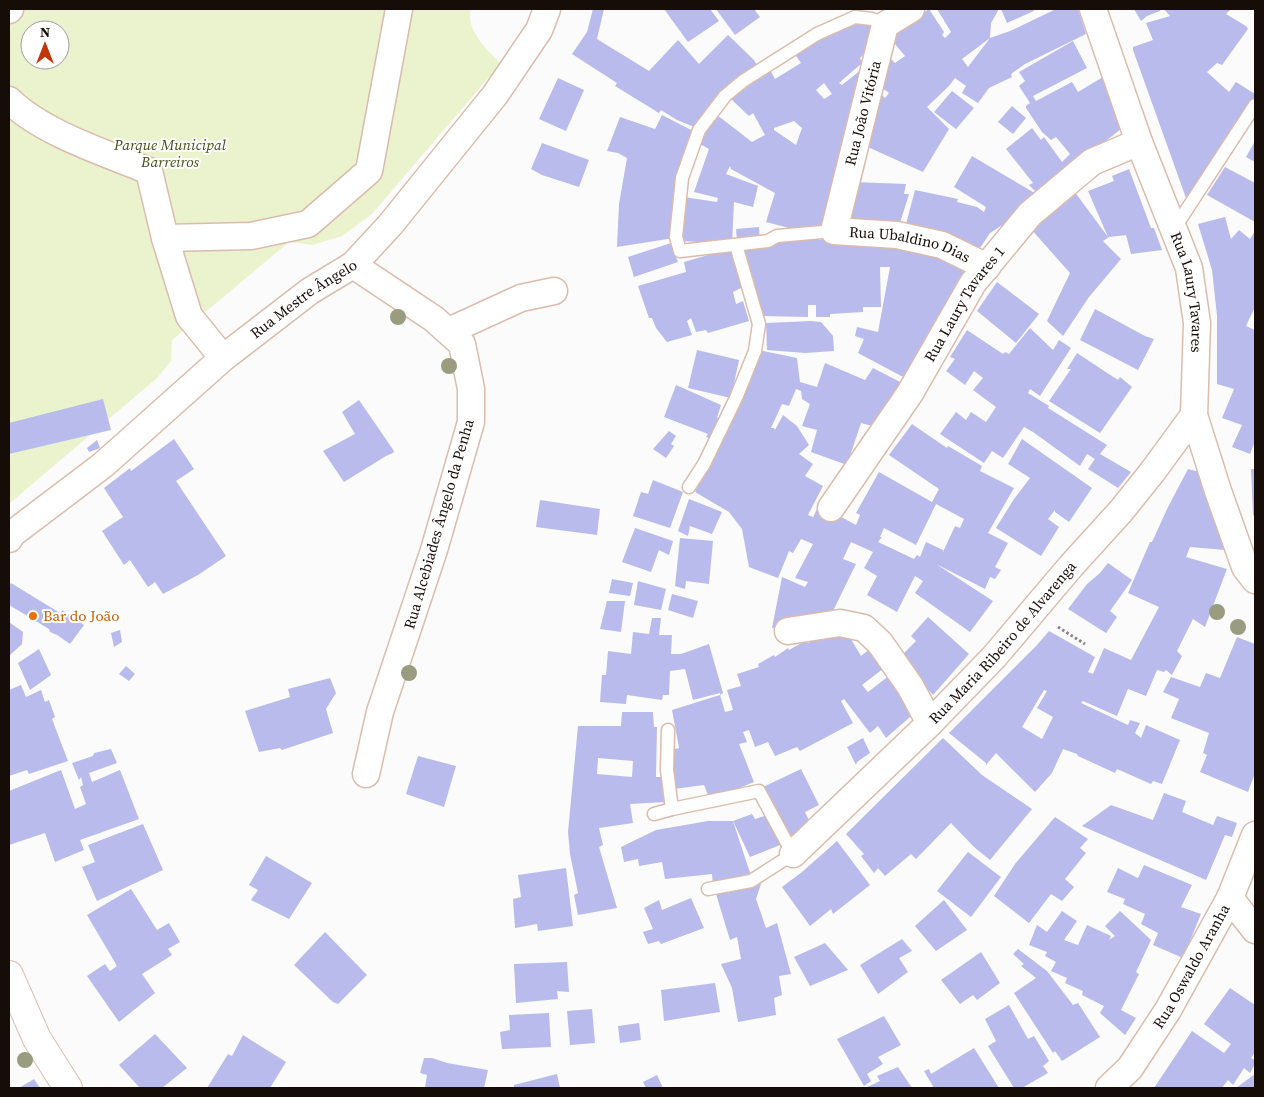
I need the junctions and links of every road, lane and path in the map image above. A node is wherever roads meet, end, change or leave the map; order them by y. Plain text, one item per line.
1 (399, 9) edge
2 (547, 9) edge
3 (911, 9) edge
4 (1093, 9) edge
5 (885, 25) junction
6 (9, 100) edge
7 (1255, 105) edge
8 (1139, 142) junction
9 (1174, 229) junction
10 (834, 231) junction
11 (165, 238) junction
12 (736, 245) junction
13 (353, 265) junction
14 (987, 267) junction
15 (554, 291) dead end
16 (449, 331) junction
17 (223, 358) junction
18 (1194, 415) junction
19 (689, 487) dead end
20 (831, 508) dead end
21 (9, 539) edge
22 (1255, 580) edge
23 (788, 630) dead end
24 (930, 722) junction
25 (668, 730) dead end
26 (366, 774) dead end
27 (672, 809) junction
28 (654, 814) dead end
29 (1255, 835) edge
30 (794, 854) junction
31 (708, 889) dead end
32 (1230, 898) junction
33 (1255, 930) edge
34 (9, 975) edge
35 (68, 1088) edge
36 (1109, 1088) edge

1 - 11 street
2 - 13 street, Rua Mestre Ângelo
3 - 5 street
4 - 8 street, Rua Laury Tavares
5 - 10 street, Rua João Vitória
5 - 12 lane, Rua Ubaldino Dias
6 - 11 street
7 - 9 lane
8 - 9 street, Rua Laury Tavares
8 - 14 street, Rua Laury Tavares 1
9 - 18 street, Rua Laury Tavares
10 - 12 lane, Rua Ubaldino Dias
10 - 14 street, Rua Ubaldino Dias
11 - 17 street
12 - 19 lane
13 - 16 street, Rua Alcebiades Ângelo da Penha
13 - 17 street, Rua Mestre Ângelo
14 - 20 street, Rua Laury Tavares 1
15 - 16 street
16 - 26 street, Rua Alcebiades Ângelo da Penha
17 - 21 street, Rua Mestre Ângelo
18 - 22 street, Rua Laury Tavares
18 - 24 street, Rua Maria Ribeiro de Alvarenga
23 - 24 street
24 - 30 street, Rua Maria Ribeiro de Alvarenga
25 - 27 lane
27 - 28 lane
27 - 30 lane
29 - 32 street, Rua Oswaldo Aranha
30 - 31 lane
32 - 33 street
32 - 36 street, Rua Oswaldo Aranha
34 - 35 main road

